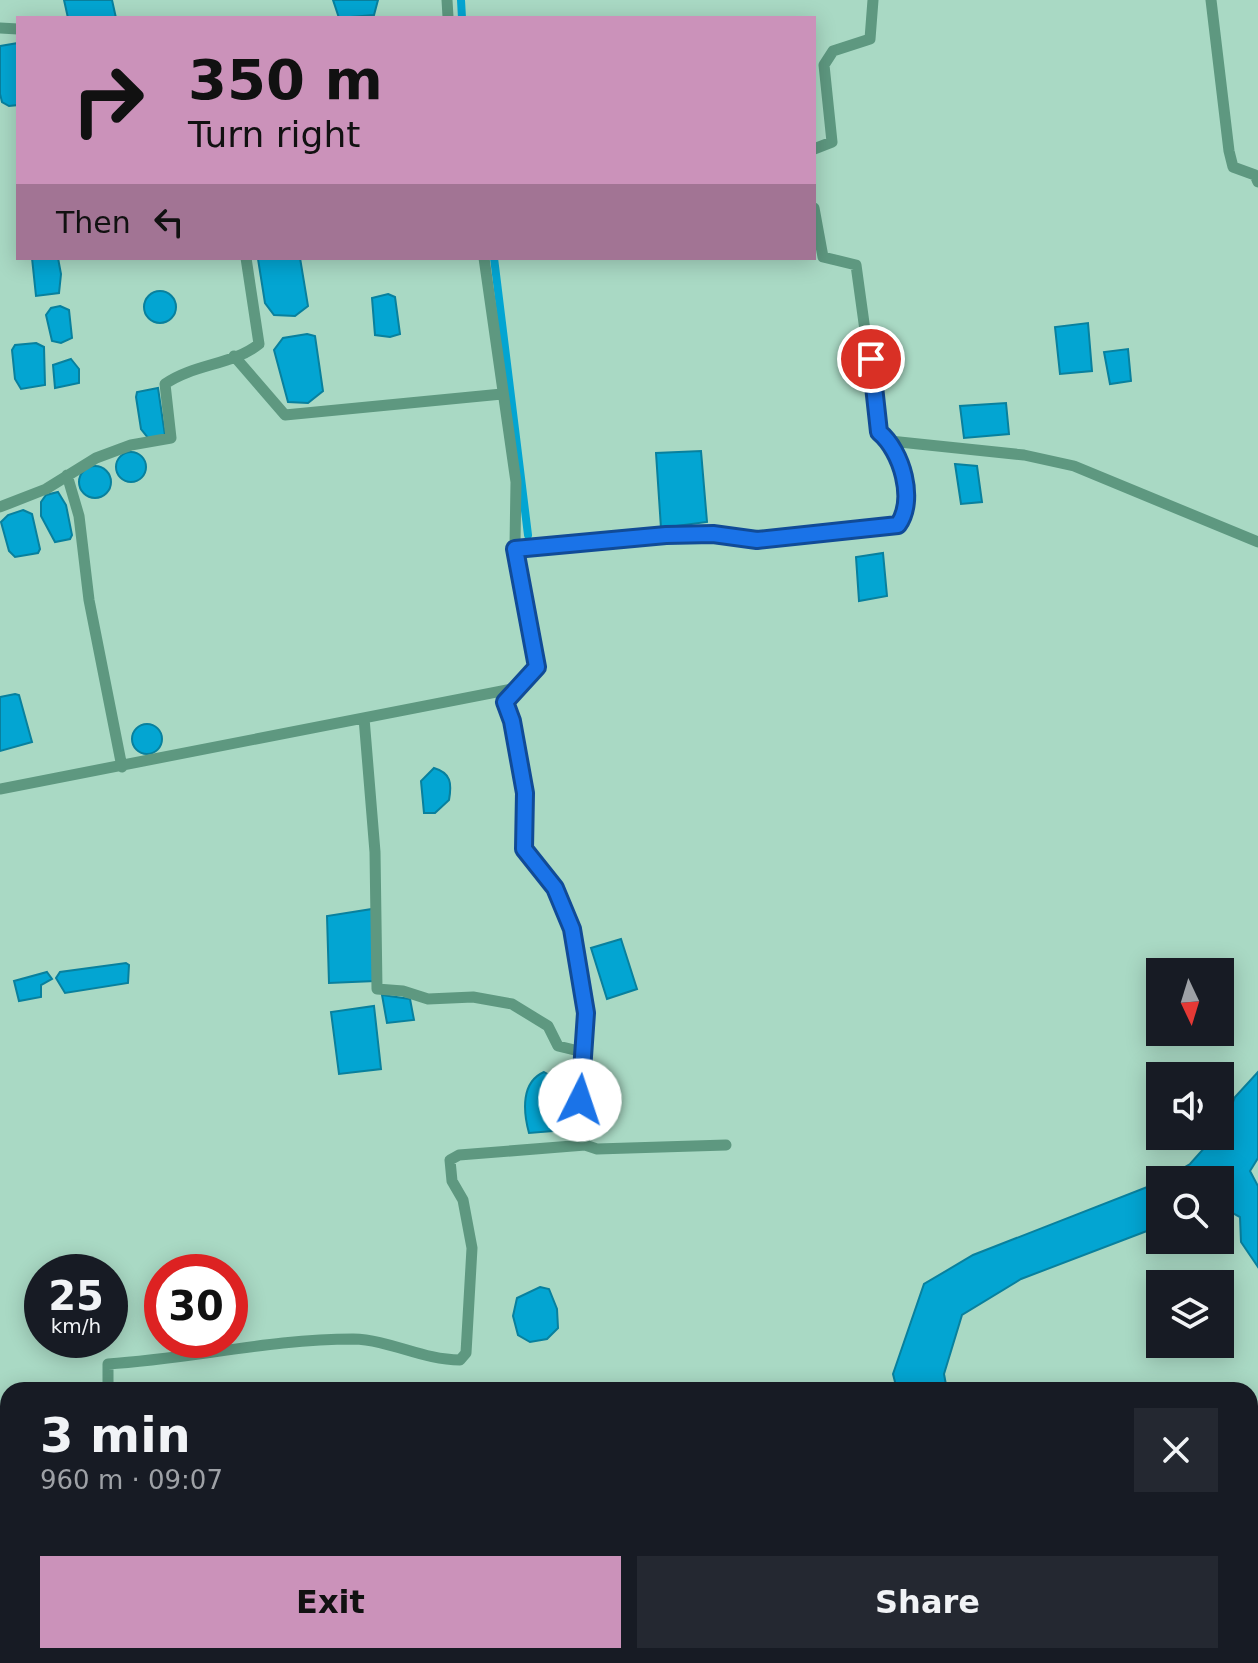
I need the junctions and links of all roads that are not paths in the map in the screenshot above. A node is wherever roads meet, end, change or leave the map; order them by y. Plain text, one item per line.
1 (873, 0) edge
2 (1211, 0) edge
3 (816, 148) edge
4 (1258, 182) edge
5 (816, 219) edge
6 (246, 260) edge
7 (484, 260) edge
8 (234, 356) junction
9 (502, 394) junction
10 (890, 441) junction
11 (67, 475) junction
12 (0, 507) edge
13 (1258, 542) edge
14 (515, 549) junction
15 (517, 688) junction
16 (364, 718) junction
17 (122, 767) junction
18 (0, 789) edge
19 (583, 1052) junction
20 (585, 1145) junction
21 (726, 1145) dead end
22 (108, 1382) edge

1 - 3 street
2 - 4 street
5 - 10 street
6 - 8 street
7 - 9 street
8 - 9 street
8 - 11 street
9 - 14 street
10 - 13 street
10 - 14 street
11 - 12 street
11 - 17 street
14 - 15 street
15 - 16 street
15 - 19 street
16 - 17 street
16 - 19 street
17 - 18 street
19 - 20 street
20 - 21 street
20 - 22 street

